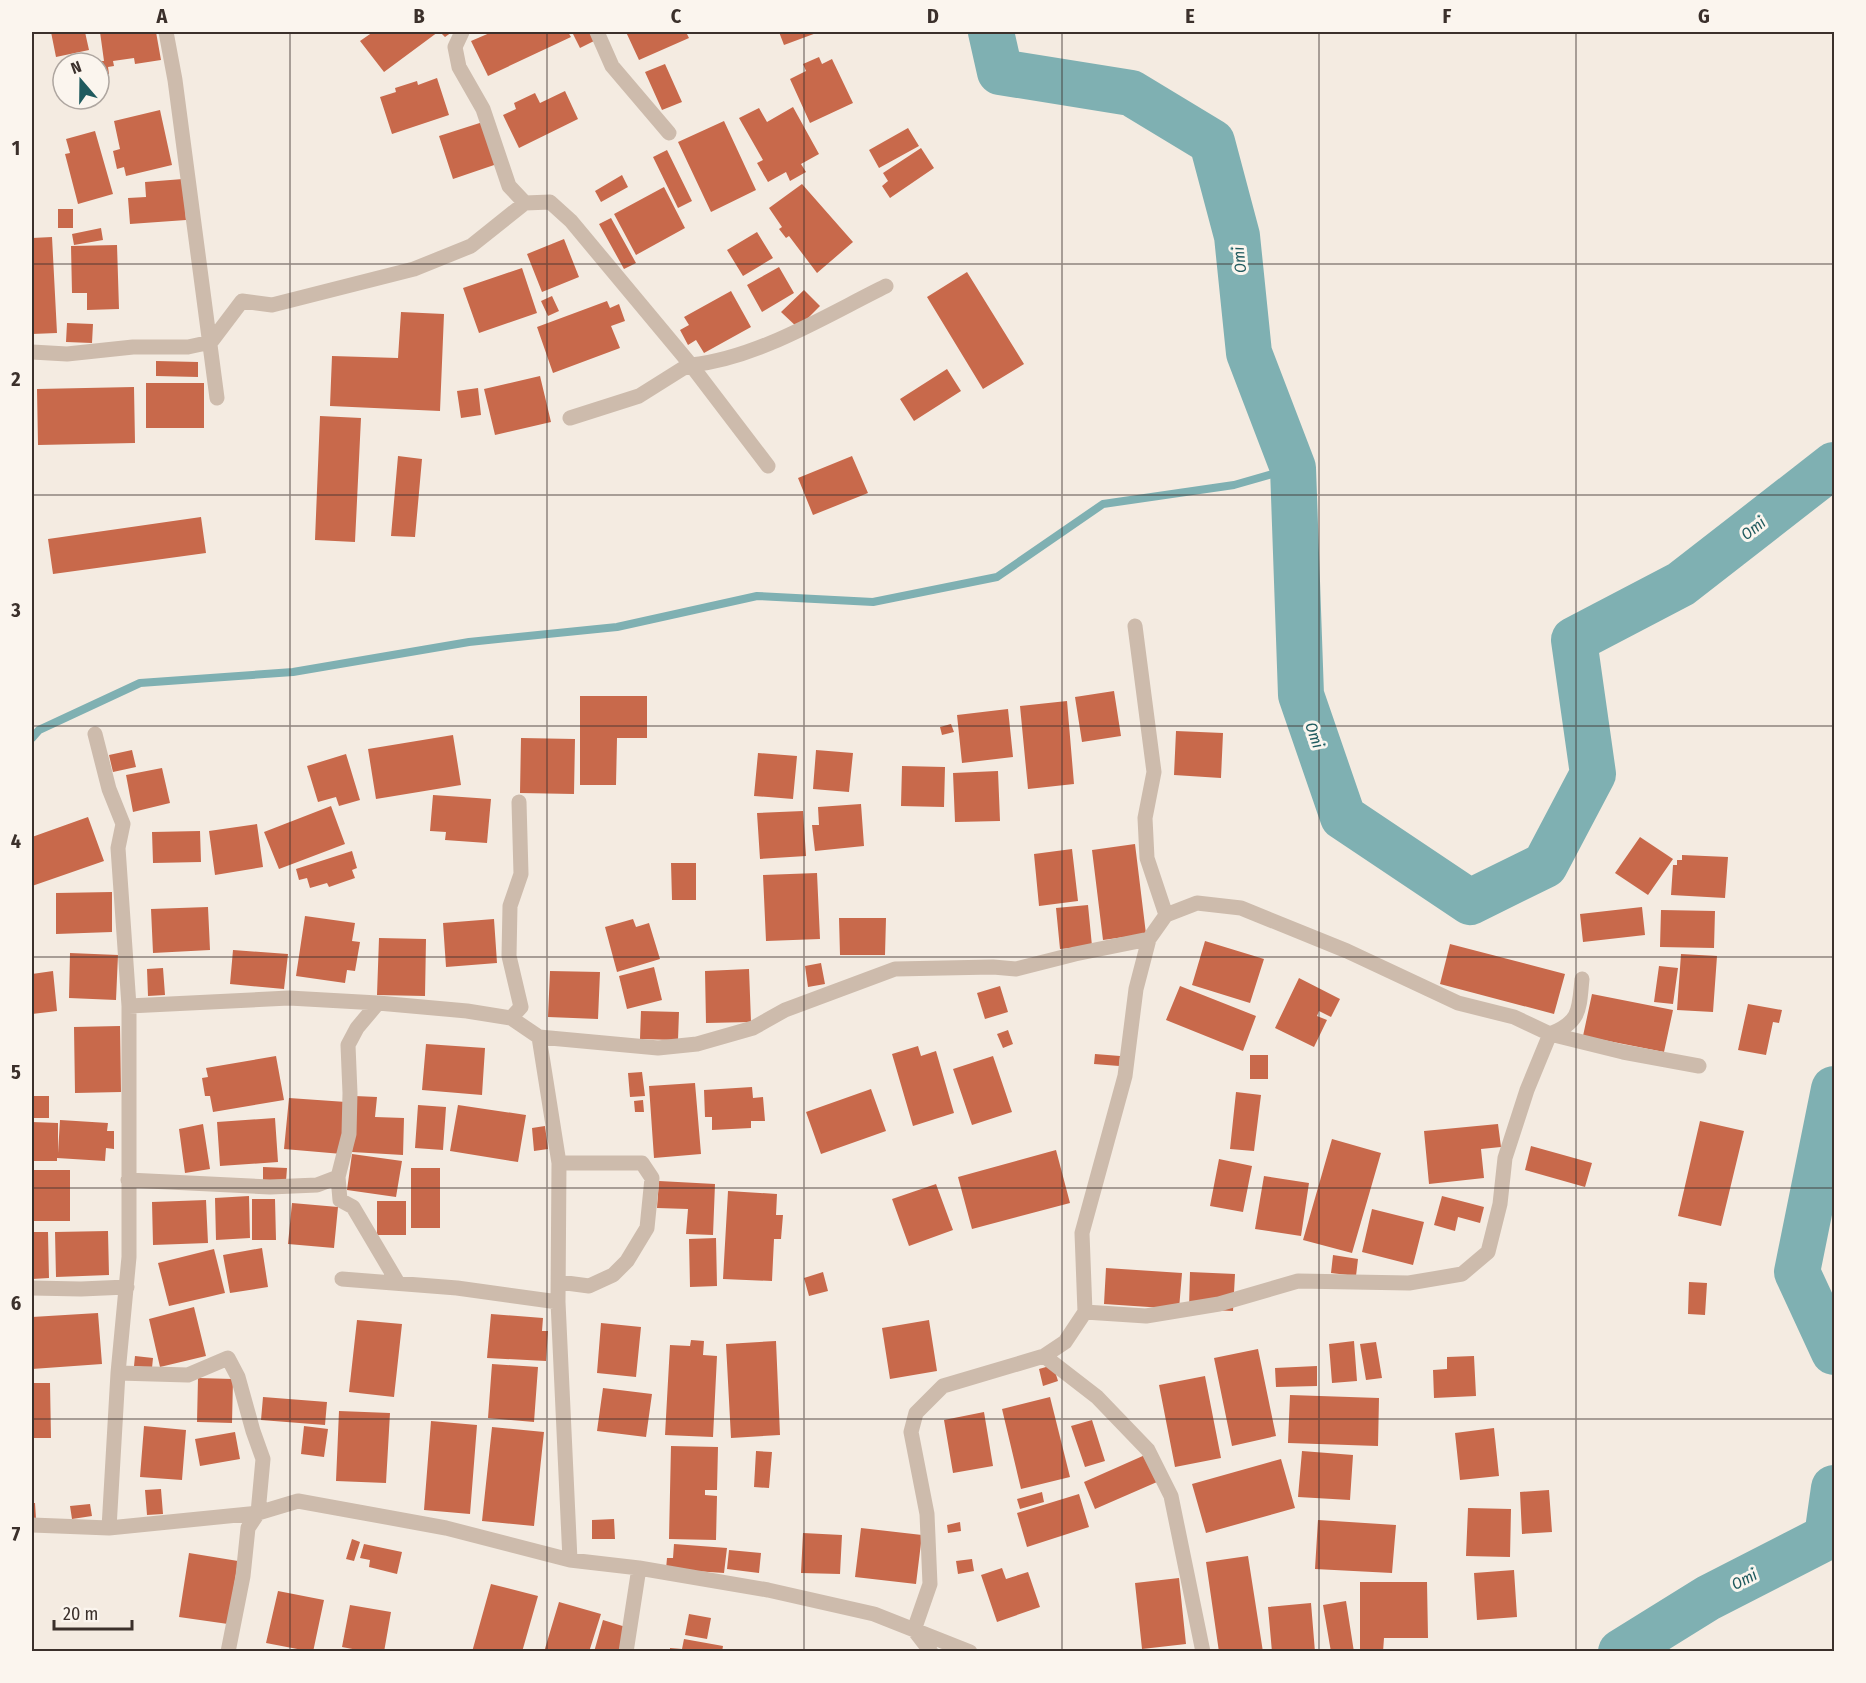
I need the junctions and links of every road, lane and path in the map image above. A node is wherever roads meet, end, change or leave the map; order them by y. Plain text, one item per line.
1 (166, 32) edge
2 (462, 32) edge
3 (597, 32) edge
4 (669, 133) dead end
5 (525, 203) junction
6 (885, 286) dead end
7 (211, 342) junction
8 (32, 352) edge
9 (691, 365) junction
10 (217, 398) dead end
11 (570, 418) dead end
12 (768, 465) dead end
13 (1135, 626) dead end
14 (95, 734) dead end
15 (519, 802) dead end
16 (1166, 915) junction
17 (1149, 939) junction
18 (1582, 979) dead end
19 (378, 1003) junction
20 (129, 1006) junction
21 (512, 1018) junction
22 (1550, 1034) junction
23 (539, 1037) junction
24 (1699, 1066) dead end
25 (559, 1163) junction
26 (338, 1177) junction
27 (128, 1180) junction
28 (342, 1279) dead end
29 (559, 1282) junction
30 (398, 1283) junction
31 (127, 1287) junction
32 (32, 1288) edge
33 (558, 1302) junction
34 (1085, 1312) junction
35 (1044, 1356) junction
36 (118, 1373) junction
37 (258, 1513) junction
38 (32, 1525) edge
39 (109, 1528) junction
40 (570, 1560) junction
41 (639, 1568) junction
42 (914, 1630) junction
43 (228, 1652) edge
44 (626, 1652) edge
45 (931, 1652) edge
46 (970, 1652) edge
47 (1203, 1652) edge

1 - 7 street
2 - 5 street
3 - 4 street
5 - 7 street
5 - 9 street
6 - 9 street
7 - 8 street
7 - 10 street
9 - 11 street
9 - 12 street
13 - 16 street
14 - 20 street
15 - 21 street
16 - 17 street
16 - 22 street
17 - 23 street
17 - 34 street
18 - 22 street
19 - 20 street
19 - 21 street
19 - 26 street
20 - 27 street
21 - 23 street
22 - 24 street
22 - 34 street
23 - 25 street
25 - 29 street
25 - 29 street
26 - 27 street
26 - 30 street
27 - 31 street
28 - 30 street
29 - 33 street
30 - 33 street
31 - 32 street
31 - 36 street
33 - 40 street
34 - 35 street
35 - 42 street
35 - 47 street
36 - 37 street
36 - 39 street
37 - 39 street
37 - 40 street
37 - 43 street
38 - 39 street
40 - 41 street
41 - 42 street
41 - 44 street
42 - 45 street
42 - 46 street

